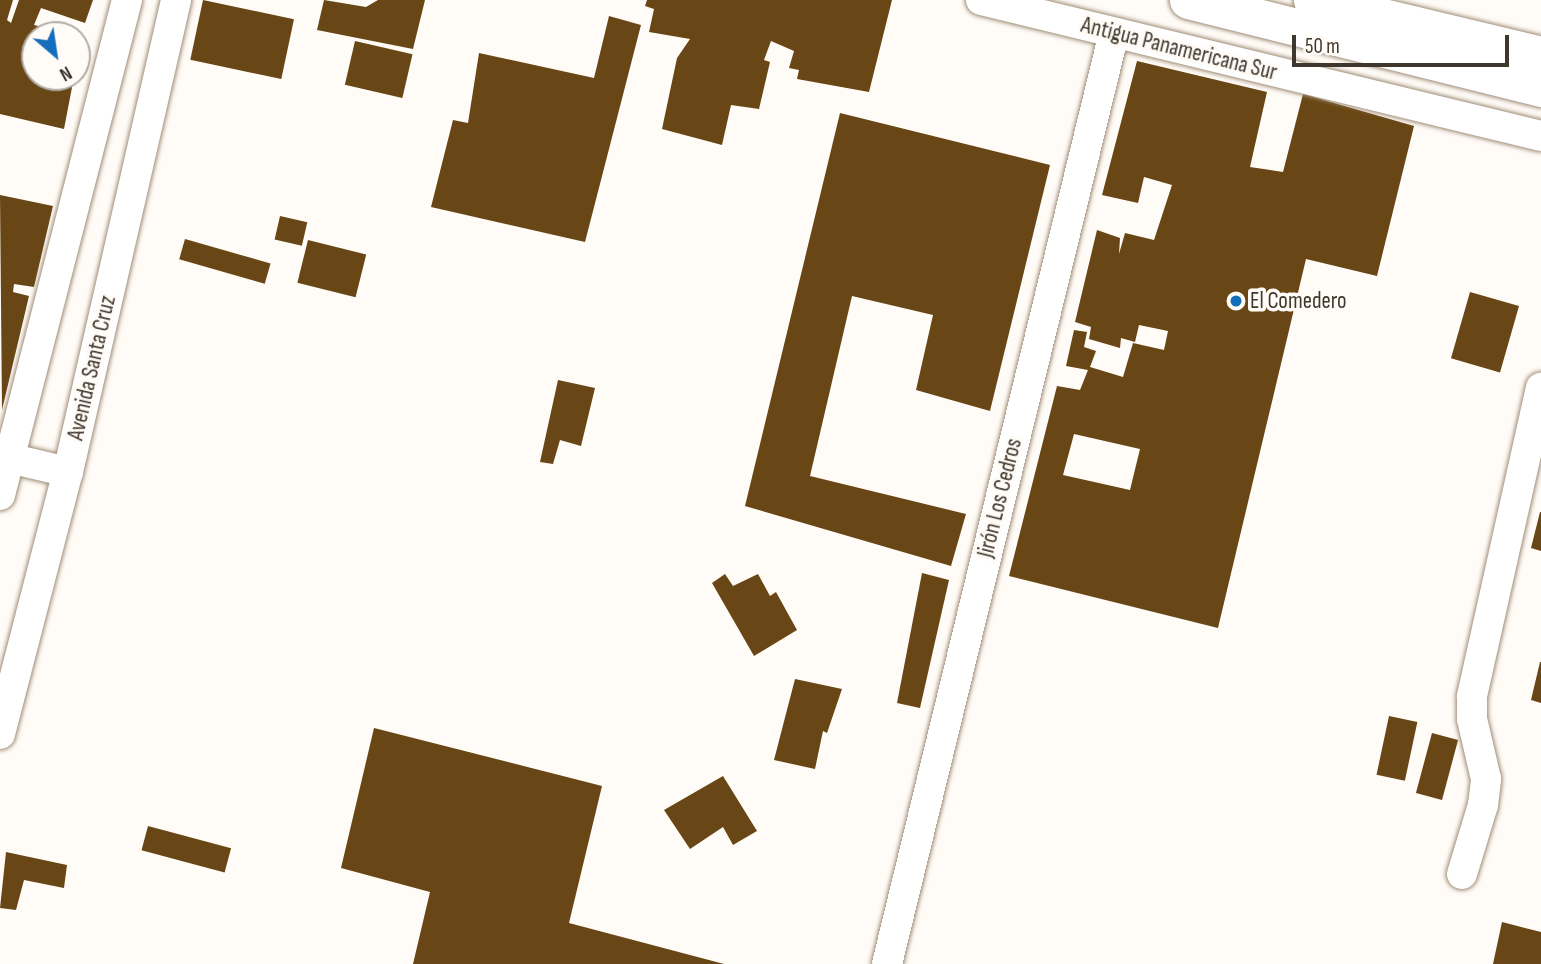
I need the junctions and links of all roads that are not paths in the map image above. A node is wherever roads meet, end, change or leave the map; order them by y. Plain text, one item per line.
1 (127, 0) edge
2 (176, 0) edge
3 (981, 0) edge
4 (1188, 0) edge
5 (1312, 0) edge
6 (1114, 33) junction
7 (1541, 55) edge
8 (1541, 88) edge
9 (1541, 136) edge
10 (1541, 388) edge
11 (4, 457) edge
12 (68, 472) junction
13 (0, 495) edge
14 (0, 734) edge
15 (1462, 874) dead end
16 (887, 964) edge

1 - 11 street
2 - 12 street, Avenida Santa Cruz
3 - 6 street, Antigua Panamericana Sur
4 - 8 main road
5 - 7 main road
6 - 9 street, Antigua Panamericana Sur
6 - 16 street, Jirón Los Cedros
10 - 15 street
11 - 12 street
11 - 13 street
12 - 14 street, Avenida Santa Cruz

